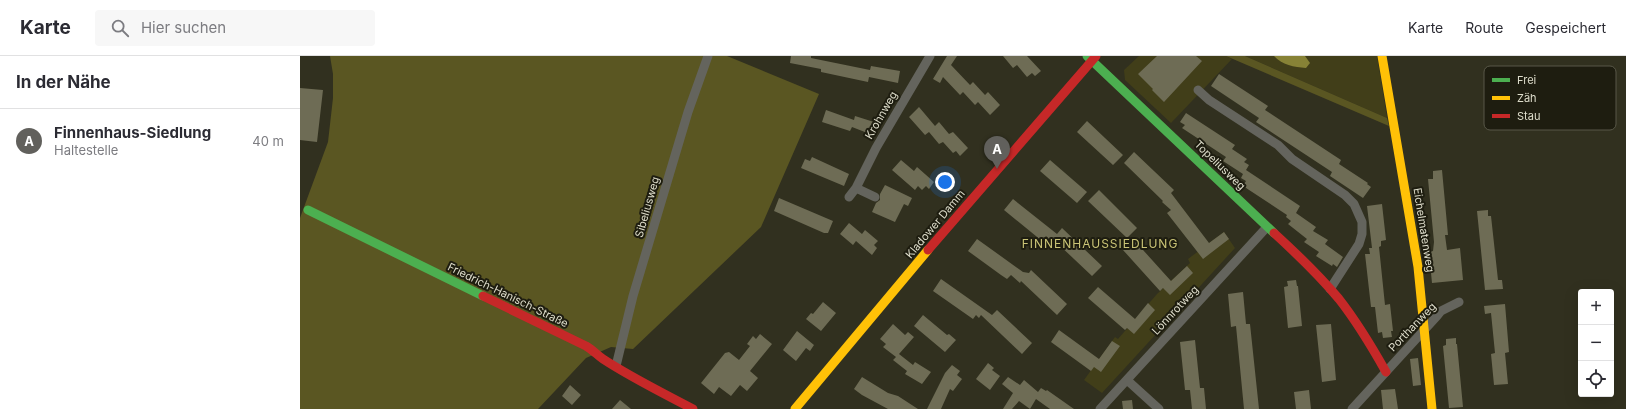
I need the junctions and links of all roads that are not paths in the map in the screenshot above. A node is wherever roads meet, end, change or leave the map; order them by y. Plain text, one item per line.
1 (708, 56) edge
2 (930, 56) edge
3 (1382, 56) edge
4 (1092, 58) edge
5 (1198, 90) dead end
6 (856, 188) junction
7 (849, 197) dead end
8 (875, 197) dead end
9 (308, 210) dead end
10 (1267, 227) junction
11 (1330, 289) junction
12 (1459, 302) dead end
13 (1424, 330) junction
14 (616, 366) junction
15 (1386, 372) junction
16 (1127, 380) junction
17 (693, 409) edge
18 (795, 409) edge
19 (1100, 409) edge
20 (1159, 409) edge
21 (1352, 409) edge
22 (1432, 409) edge

1 - 14 street, Sibeliusweg
2 - 6 street, Krohnweg
3 - 13 street, Eichelmatenweg
4 - 10 street, Topeliusweg
4 - 18 street, Kladower Damm
5 - 11 street
6 - 7 street, Krohnweg
6 - 8 street
9 - 14 street, Friedrich-Hanisch-Straße
10 - 11 street, Topeliusweg
10 - 16 street, Lönnrotweg
11 - 15 street, Topeliusweg
12 - 13 street, Porthanweg
13 - 15 street, Porthanweg
13 - 22 street, Eichelmatenweg
14 - 17 street, Friedrich-Hanisch-Straße
15 - 21 street
16 - 19 street, Lönnrotweg
16 - 20 street

